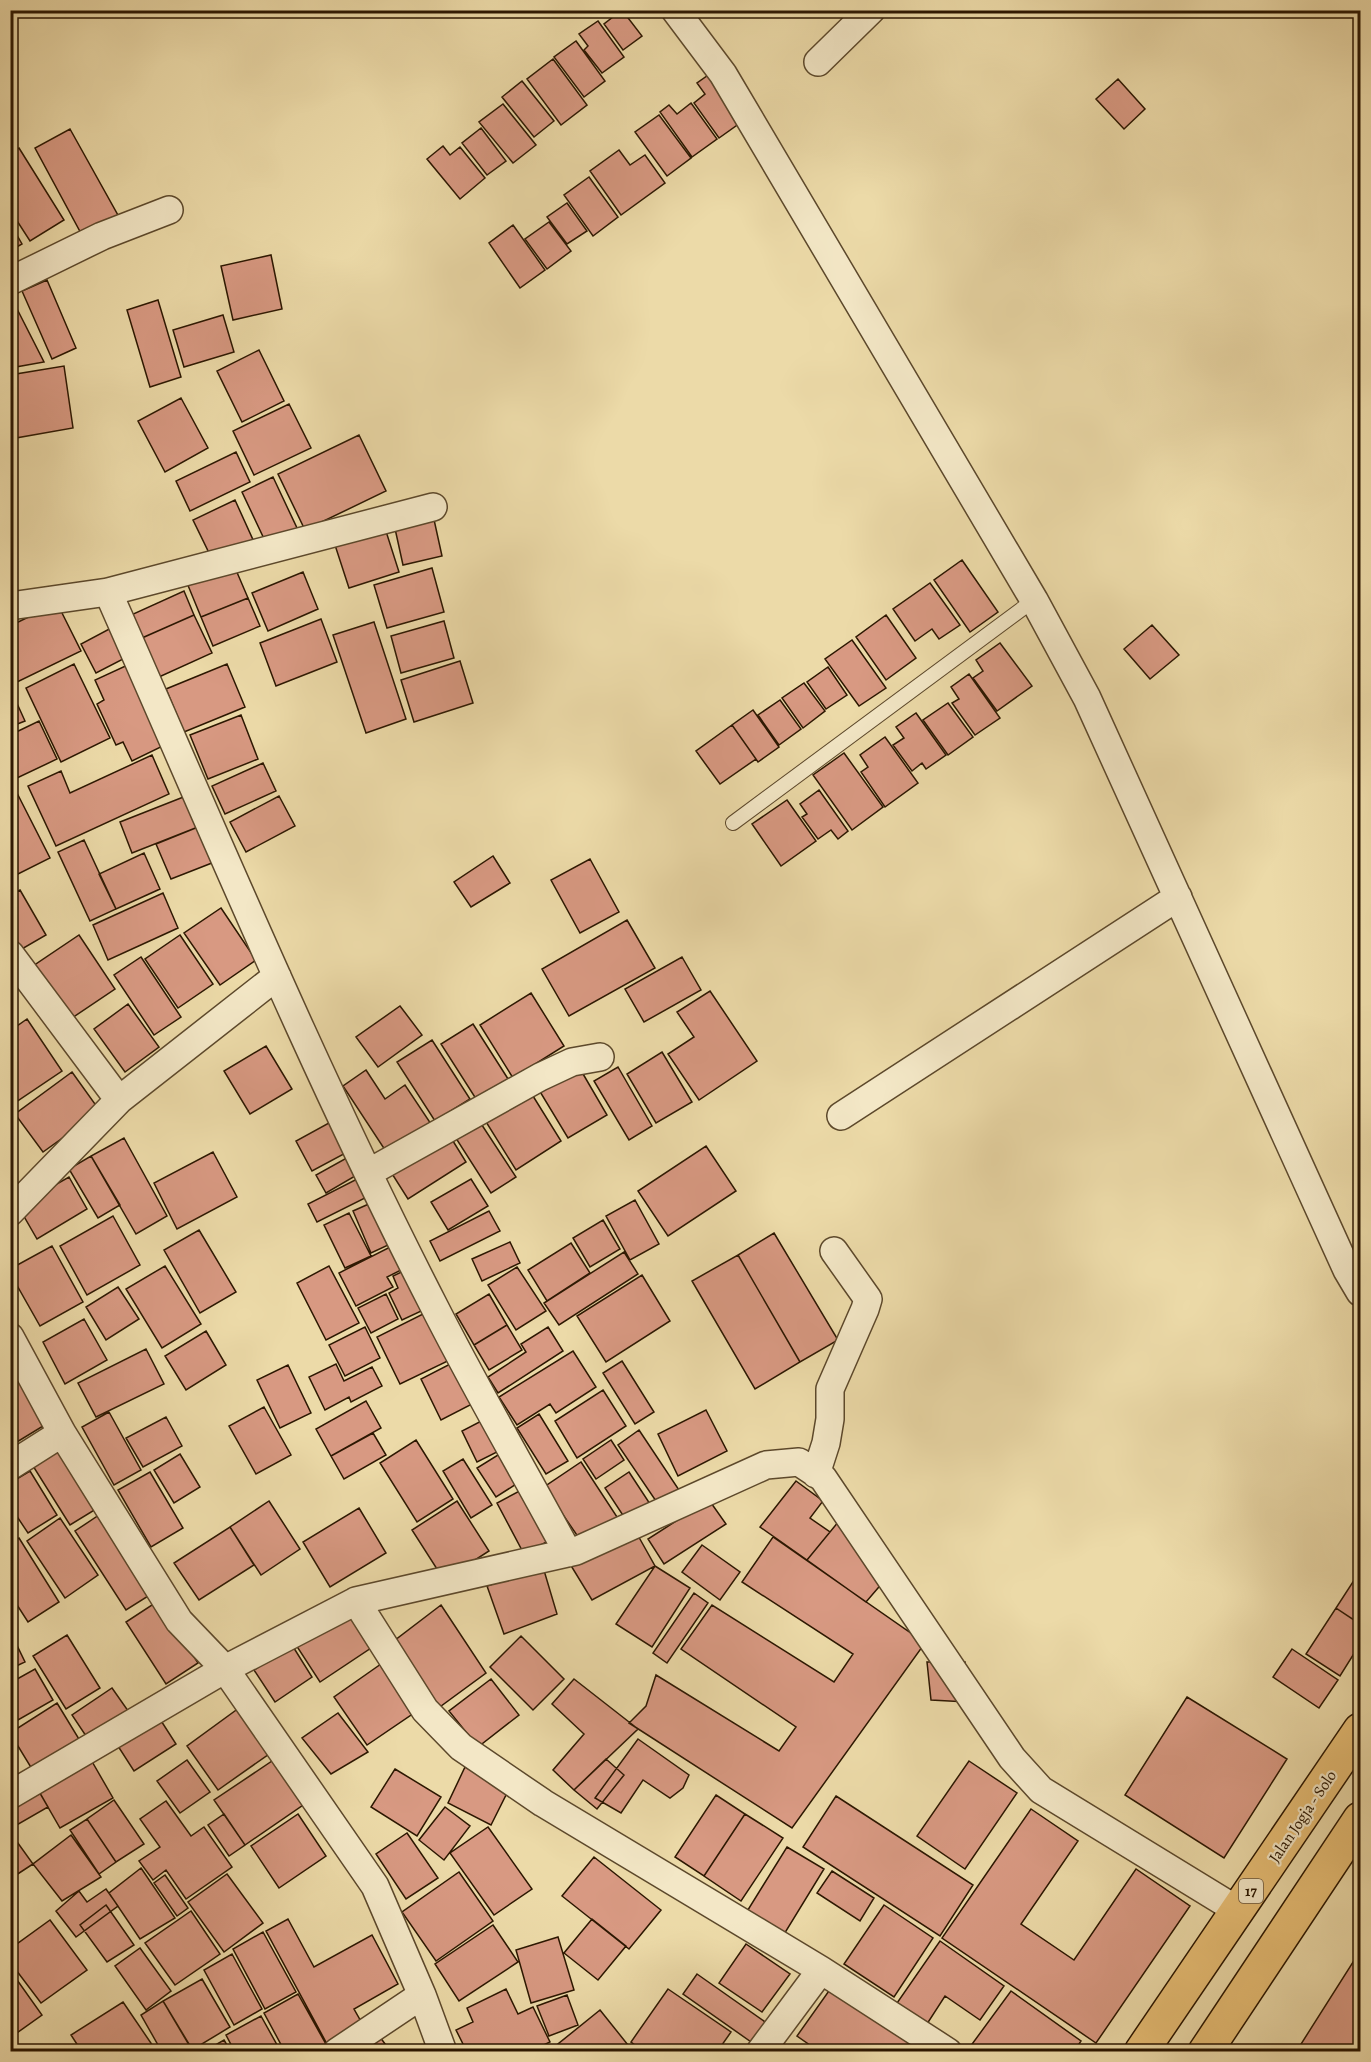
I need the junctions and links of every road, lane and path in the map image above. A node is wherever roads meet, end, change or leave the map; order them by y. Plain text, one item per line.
1 (675, 10) edge
2 (871, 10) edge
3 (818, 62) dead end
4 (169, 210) dead end
5 (10, 281) edge
6 (433, 507) dead end
7 (108, 592) junction
8 (1034, 600) junction
9 (10, 606) edge
10 (733, 823) dead end
11 (1178, 897) junction
12 (10, 954) edge
13 (278, 976) junction
14 (600, 1057) dead end
15 (119, 1100) junction
16 (841, 1116) dead end
17 (368, 1173) junction
18 (10, 1212) edge
19 (834, 1251) dead end
20 (1360, 1292) edge
21 (10, 1337) edge
22 (62, 1433) junction
23 (10, 1466) edge
24 (816, 1473) junction
25 (568, 1553) junction
26 (356, 1601) junction
27 (225, 1669) junction
28 (1360, 1730) edge
29 (10, 1795) edge
30 (1360, 1819) edge
31 (1237, 1910) junction
32 (821, 1970) junction
33 (422, 1995) junction
34 (337, 2052) edge
35 (443, 2052) edge
36 (760, 2052) edge
37 (948, 2052) edge
38 (1141, 2052) edge
39 (1205, 2052) edge

1 - 8 street
2 - 3 street
4 - 5 street
6 - 7 street
7 - 9 street
7 - 13 street
8 - 10 lane
8 - 11 street
11 - 16 street
11 - 20 street
12 - 15 street
13 - 15 street
13 - 17 street
14 - 17 street
15 - 18 street
17 - 25 street
19 - 24 street
21 - 22 street
22 - 23 street
22 - 27 street
24 - 25 street
24 - 31 street
25 - 26 street
26 - 27 street
26 - 32 street
27 - 29 street
27 - 33 street
28 - 31 highway, Jalan Jogja - Solo / 17
30 - 39 highway
31 - 38 highway, Jalan Jogja - Solo / 17
32 - 36 street
32 - 37 street
33 - 34 street
33 - 35 street

